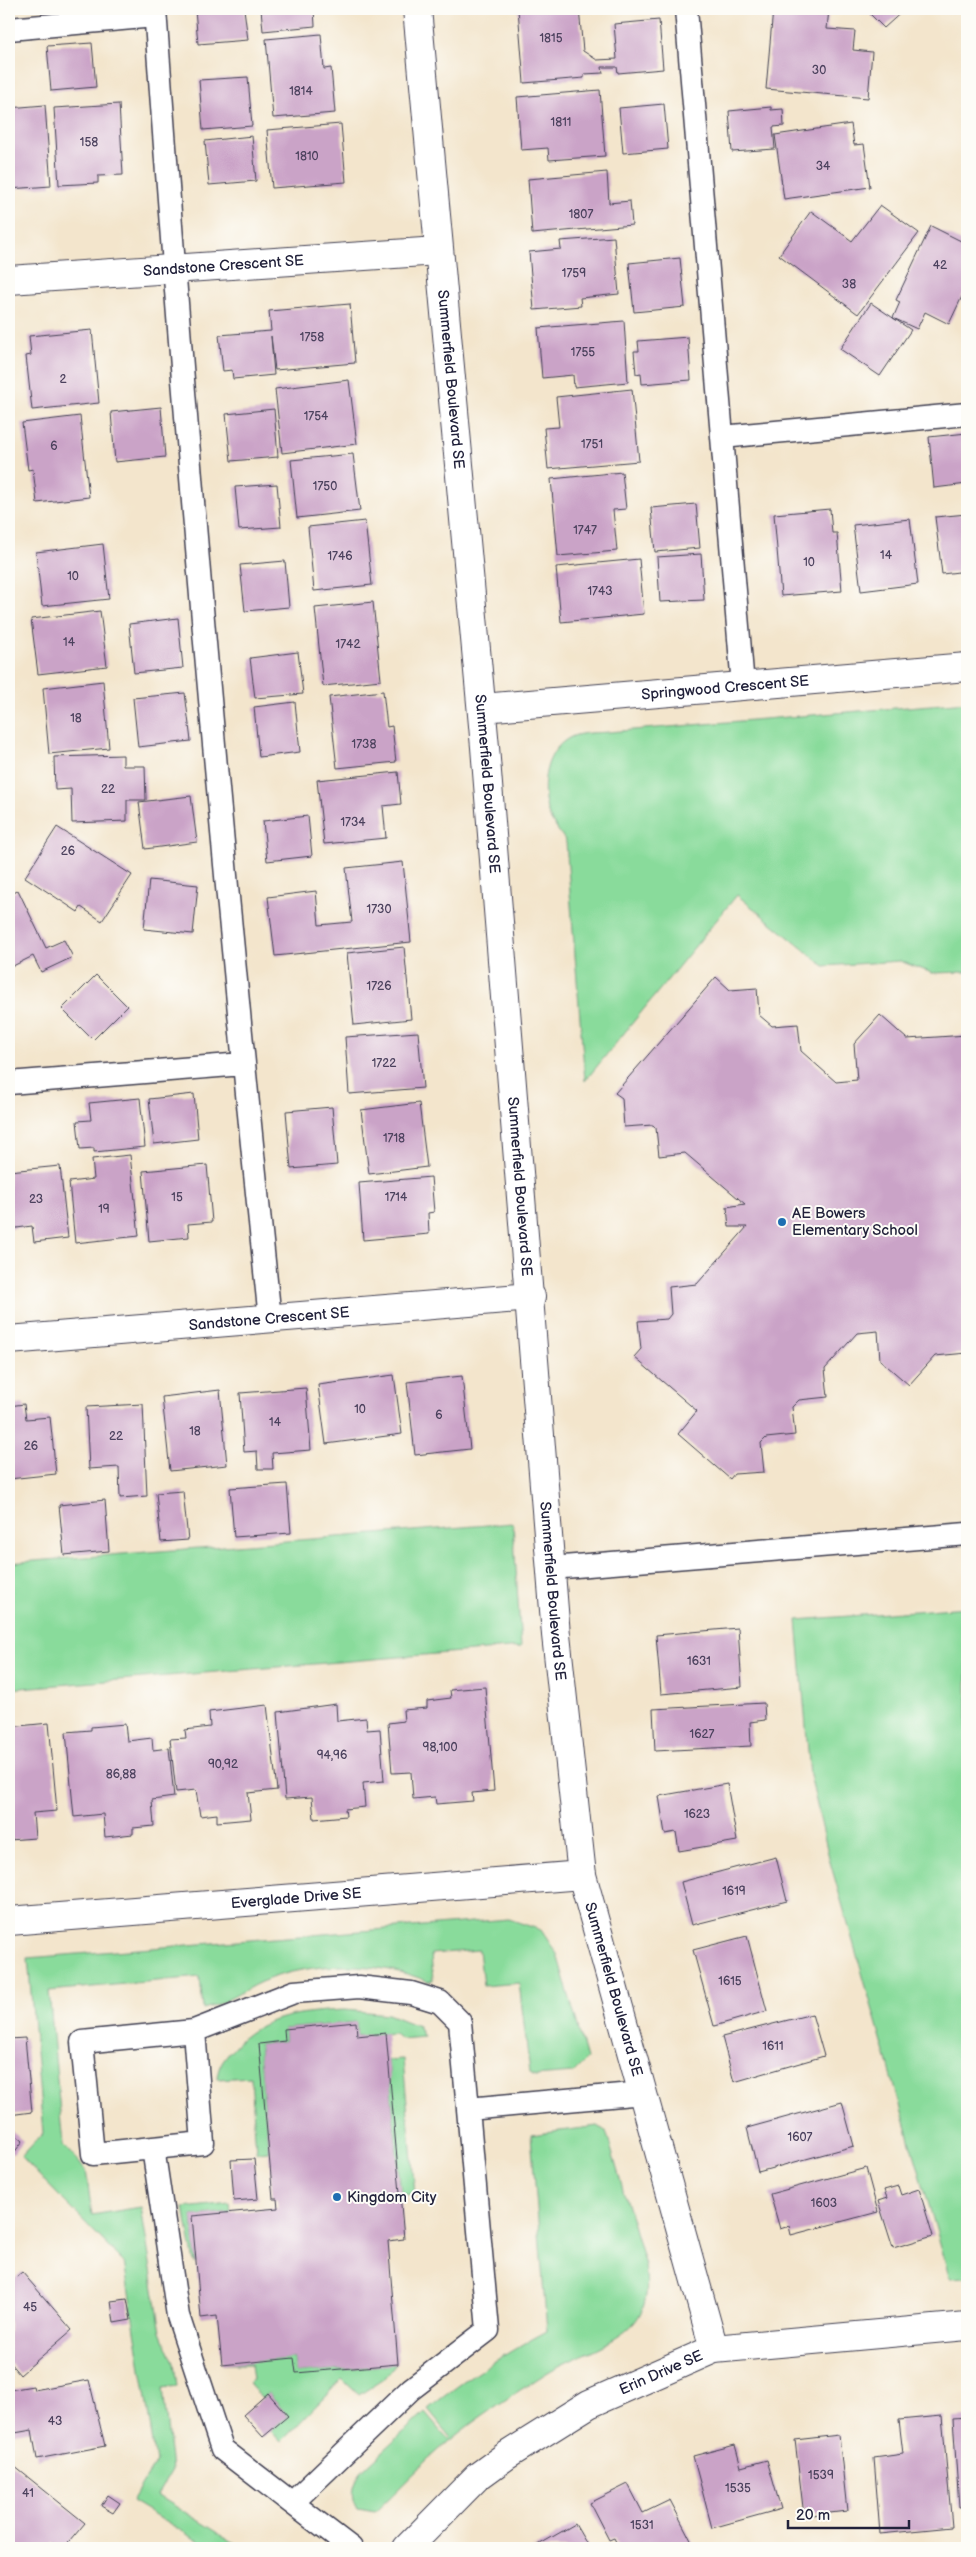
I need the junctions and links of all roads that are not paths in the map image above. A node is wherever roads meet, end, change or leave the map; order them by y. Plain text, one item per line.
1 (417, 9) edge
2 (686, 9) edge
3 (155, 12) edge
4 (9, 29) edge
5 (438, 251) junction
6 (174, 269) junction
7 (9, 280) edge
8 (967, 414) edge
9 (722, 437) junction
10 (967, 667) edge
11 (743, 686) junction
12 (482, 708) junction
13 (243, 1064) junction
14 (9, 1083) edge
15 (530, 1298) junction
16 (270, 1319) junction
17 (9, 1340) edge
18 (967, 1534) edge
19 (551, 1568) junction
20 (582, 1875) junction
21 (9, 1921) edge
22 (194, 2031) junction
23 (642, 2093) junction
24 (468, 2109) junction
25 (153, 2148) junction
26 (967, 2326) edge
27 (714, 2349) junction
28 (292, 2503) junction
29 (351, 2548) edge
30 (407, 2548) edge

1 - 5 street, Summerfield Boulevard SE
2 - 9 lane
3 - 4 lane
3 - 6 lane
5 - 6 street, Sandstone Crescent SE
5 - 12 street, Summerfield Boulevard SE
6 - 7 street, Sandstone Crescent SE
6 - 13 lane
8 - 9 lane
9 - 11 lane
10 - 11 street, Springwood Crescent SE
11 - 12 street, Springwood Crescent SE
12 - 15 street, Summerfield Boulevard SE
13 - 14 lane
13 - 16 lane
15 - 16 street, Sandstone Crescent SE
15 - 19 street, Summerfield Boulevard SE
16 - 17 street, Sandstone Crescent SE
18 - 19 lane
19 - 20 street, Summerfield Boulevard SE
20 - 21 street, Everglade Drive SE
20 - 23 street, Summerfield Boulevard SE
22 - 24 lane
22 - 25 lane
22 - 25 lane
23 - 24 lane
23 - 27 street, Summerfield Boulevard SE
24 - 28 lane
25 - 28 lane
26 - 27 street, Erin Drive SE
27 - 30 street, Erin Drive SE
28 - 29 lane

